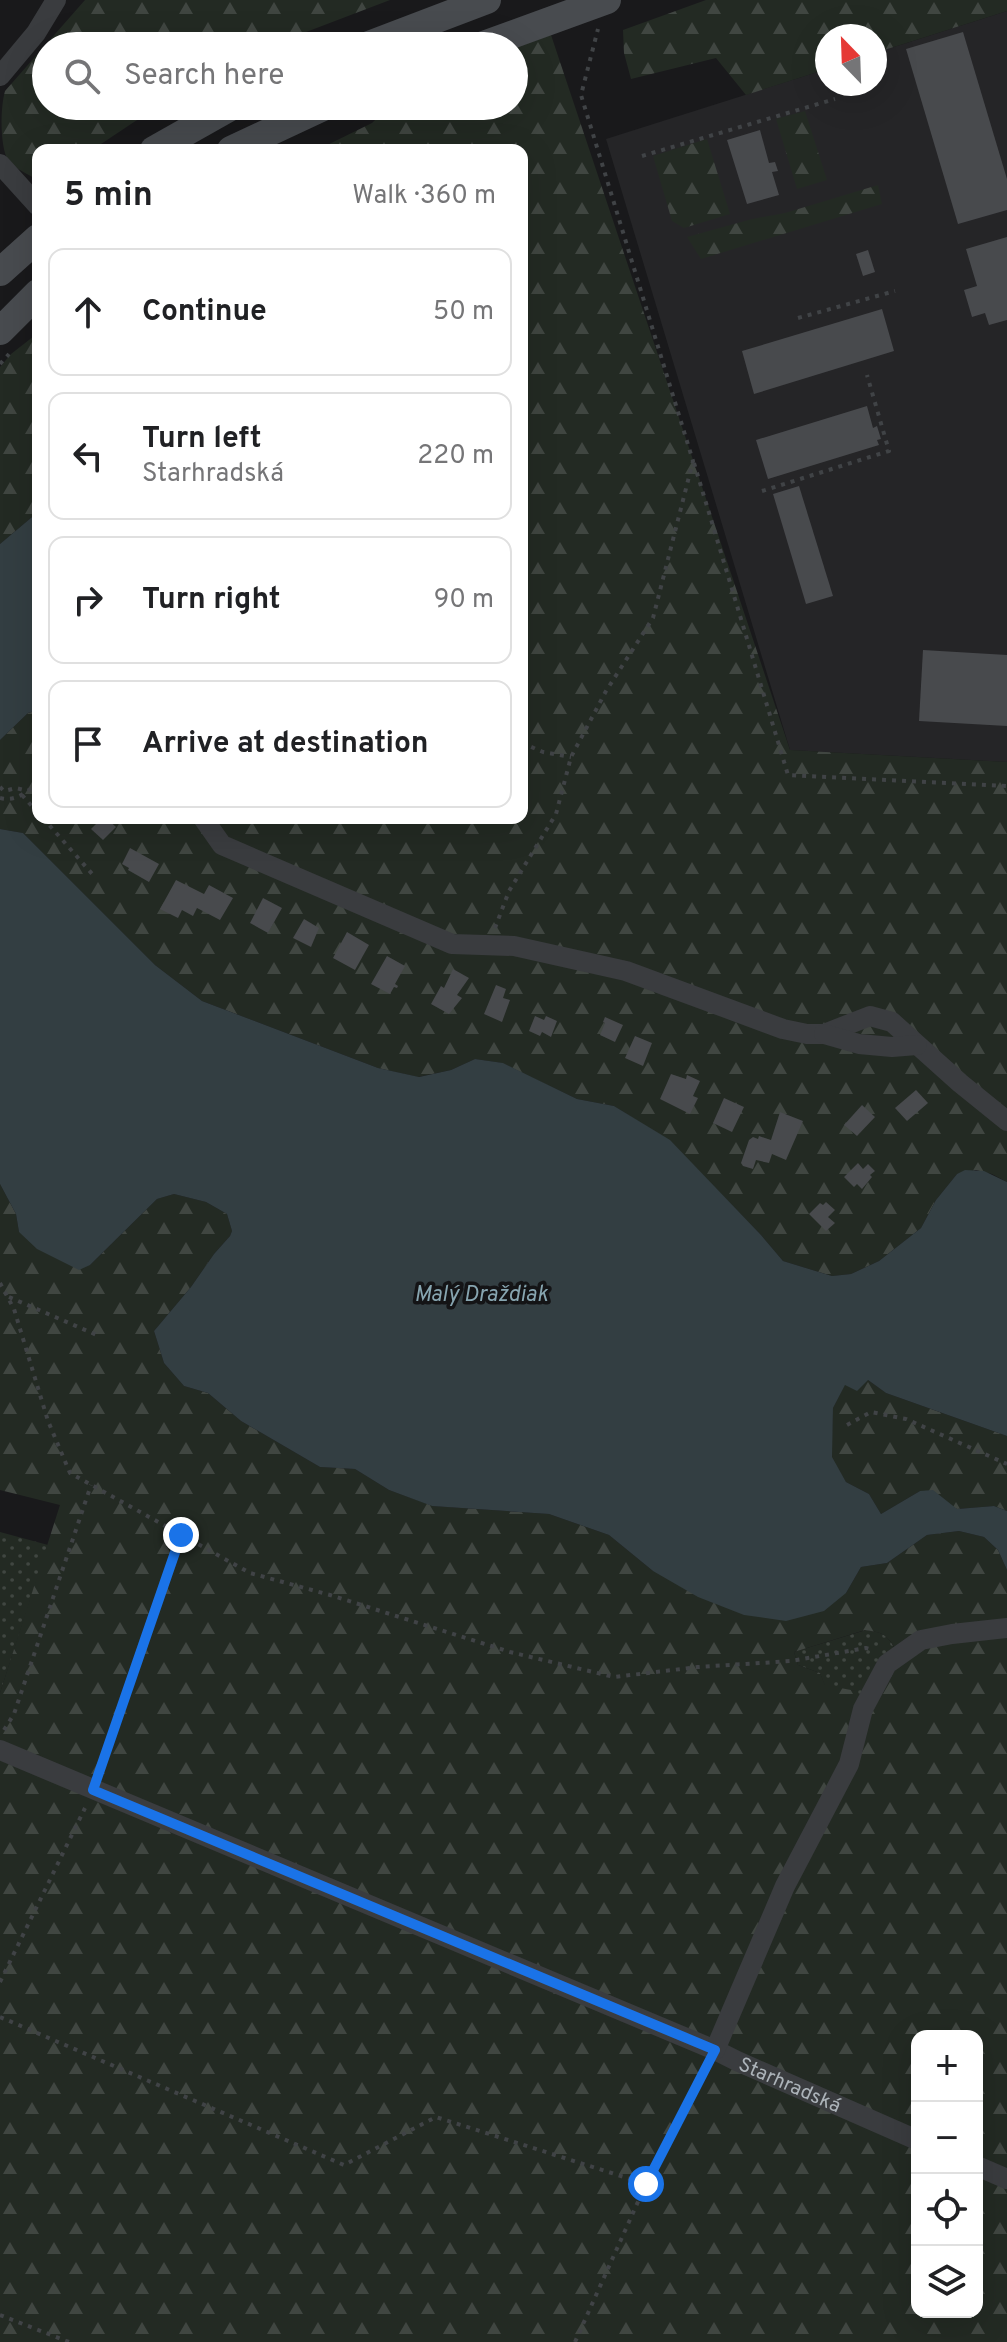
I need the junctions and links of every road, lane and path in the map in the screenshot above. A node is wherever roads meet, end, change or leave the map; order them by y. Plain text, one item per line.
1 (56, 0) edge
2 (487, 0) edge
3 (604, 11) edge
4 (37, 32) edge
5 (403, 32) edge
6 (528, 33) edge
7 (32, 38) edge
8 (0, 76) edge
9 (835, 99) dead end
10 (207, 120) edge
11 (295, 120) edge
12 (165, 144) edge
13 (244, 144) edge
14 (642, 156) dead end
15 (0, 164) edge
16 (32, 199) edge
17 (32, 243) edge
18 (0, 272) edge
19 (895, 291) dead end
20 (32, 299) edge
21 (798, 318) dead end
22 (0, 331) edge
23 (867, 375) dead end
24 (693, 461) junction
25 (762, 491) dead end
26 (528, 746) edge
27 (571, 757) junction
28 (1007, 786) edge
29 (0, 787) edge
30 (32, 788) edge
31 (28, 791) junction
32 (22, 795) junction
33 (0, 798) edge
34 (32, 806) edge
35 (48, 824) edge
36 (207, 824) edge
37 (94, 876) dead end
38 (488, 945) junction
39 (824, 1034) junction
40 (917, 1045) junction
41 (1007, 1121) edge
42 (0, 1283) edge
43 (7, 1296) junction
44 (99, 1336) dead end
45 (847, 1425) dead end
46 (1007, 1464) edge
47 (91, 1485) junction
48 (181, 1535) junction
49 (1007, 1628) edge
50 (899, 1655) junction
51 (0, 1735) edge
52 (0, 1750) edge
53 (93, 1790) junction
54 (0, 1982) edge
55 (0, 2017) edge
56 (715, 2050) junction
57 (911, 2137) edge
58 (983, 2169) edge
59 (1007, 2179) edge
60 (646, 2184) junction
61 (0, 2315) edge
62 (69, 2342) edge
63 (575, 2342) edge

1 - 4 street
2 - 5 main road
3 - 6 main road
3 - 24 path
7 - 8 street
9 - 14 path
10 - 12 main road
11 - 13 main road
15 - 16 street
17 - 18 main road
19 - 21 path
20 - 22 main road
23 - 25 path
24 - 27 path
24 - 28 path
26 - 27 path
27 - 38 path
29 - 31 path
30 - 31 path
31 - 32 path
32 - 33 path
32 - 34 path
35 - 37 path
36 - 38 street
38 - 39 street
39 - 40 street
39 - 40 street
40 - 41 street
42 - 43 path
43 - 44 path
43 - 47 path
45 - 46 path
47 - 48 path
47 - 51 path
48 - 50 path
48 - 53 path
49 - 50 street
50 - 56 street
52 - 53 street, Starhradská
53 - 54 path
53 - 56 street, Starhradská
55 - 60 path
56 - 57 street, Starhradská
56 - 60 path
58 - 59 street
60 - 63 path
61 - 62 path

